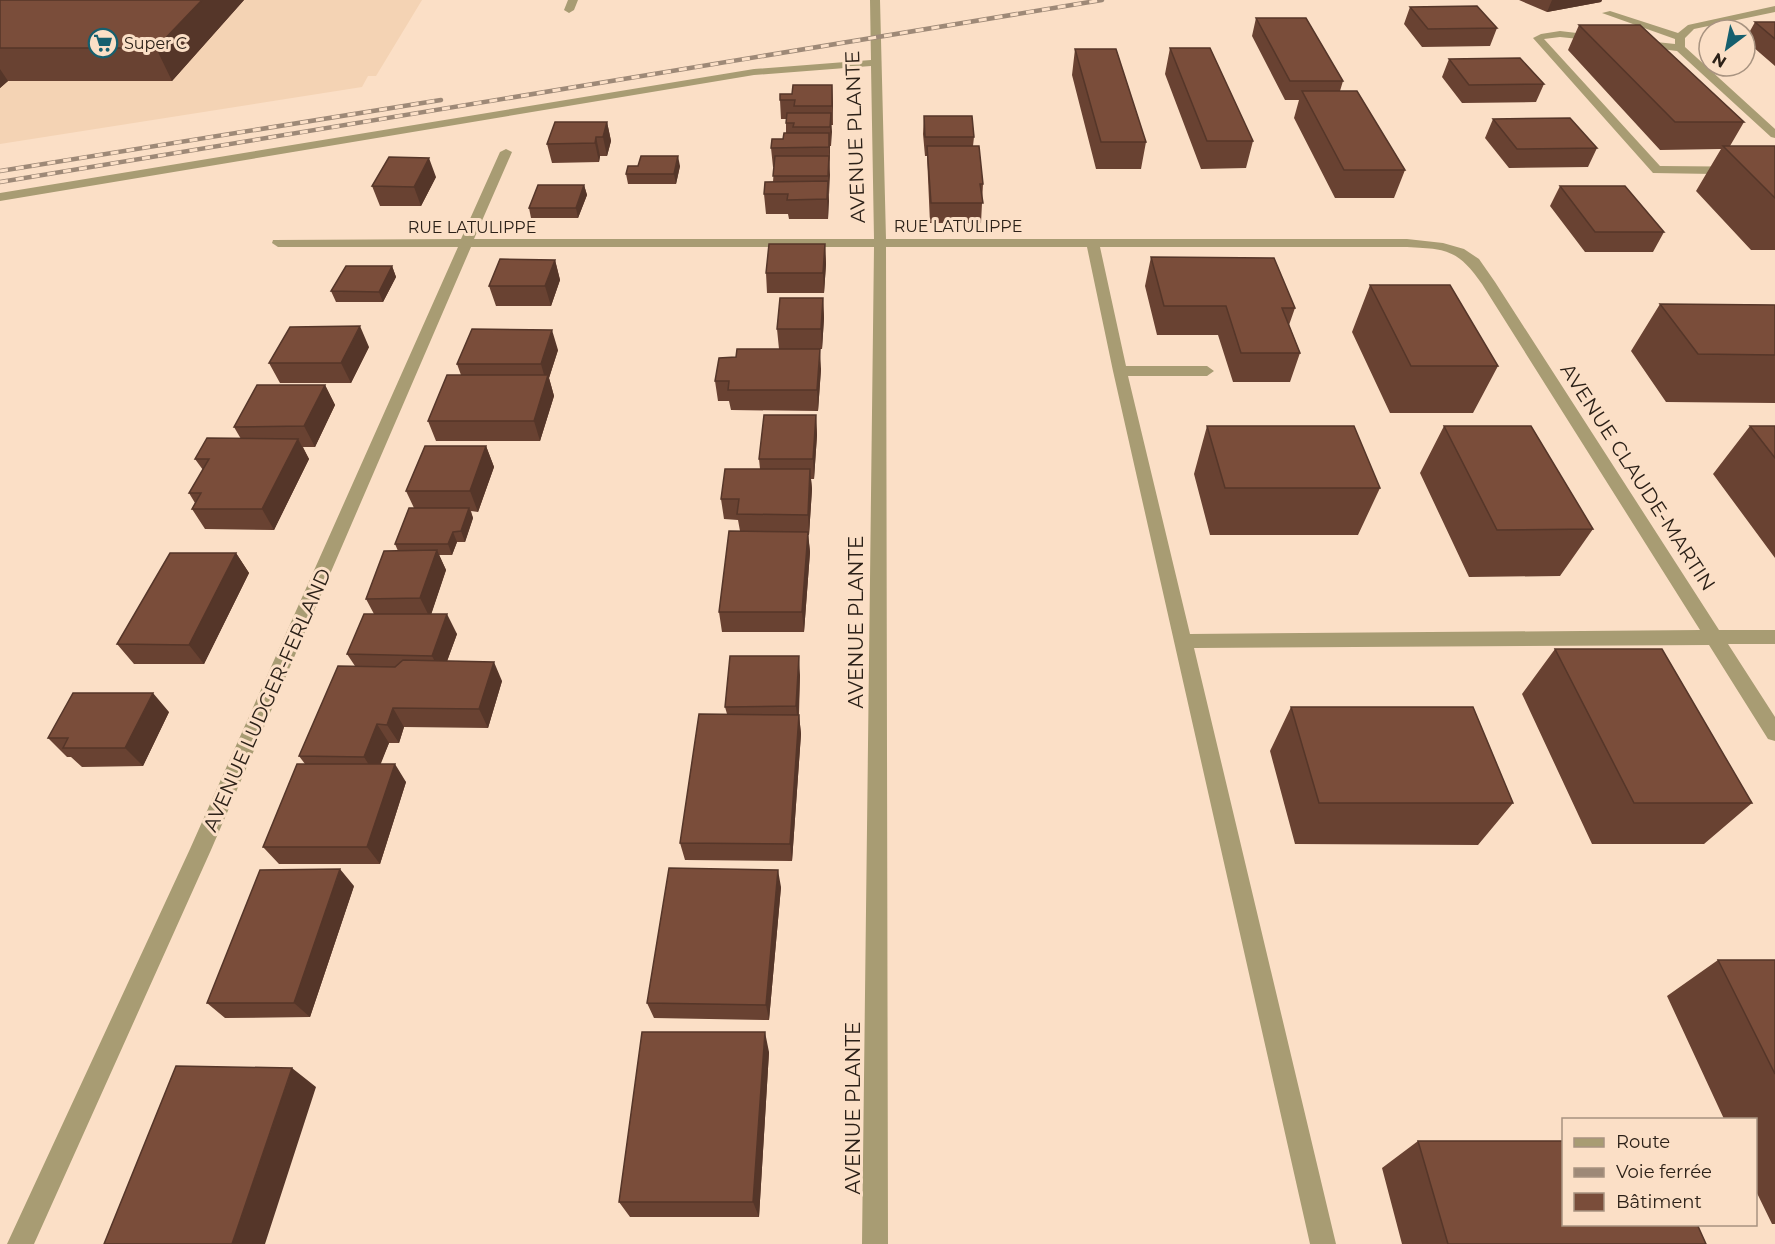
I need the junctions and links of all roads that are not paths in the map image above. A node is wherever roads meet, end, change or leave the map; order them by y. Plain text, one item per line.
1 (875, 0) edge
2 (1775, 9) edge
3 (1607, 13) dead end
4 (1682, 38) junction
5 (876, 63) junction
6 (1775, 135) edge
7 (506, 152) dead end
8 (1775, 171) edge
9 (0, 197) edge
10 (278, 243) dead end
11 (467, 243) junction
12 (880, 243) junction
13 (1093, 243) junction
14 (1458, 251) joint
15 (1207, 371) dead end
16 (1120, 372) junction
17 (1715, 637) junction
18 (1775, 637) edge
19 (1183, 641) junction
20 (1775, 733) edge
21 (20, 1244) edge
22 (875, 1244) edge
23 (1323, 1244) edge

1 - 5 street, AVENUE PLANTE
2 - 4 street
3 - 4 street
4 - 6 street
4 - 8 street
5 - 9 street
5 - 12 street, AVENUE PLANTE
7 - 11 street, AVENUE LUDGER-FERLAND
10 - 11 street, RUE LATULIPPE
11 - 12 street, RUE LATULIPPE
11 - 21 street, AVENUE LUDGER-FERLAND
12 - 13 street, RUE LATULIPPE
12 - 22 street, AVENUE PLANTE
13 - 14 street, RUE LATULIPPE
13 - 16 street
14 - 17 street, AVENUE CLAUDE-MARTIN
15 - 16 street
16 - 19 street
17 - 18 street
17 - 19 street
17 - 20 street, AVENUE CLAUDE-MARTIN
19 - 23 street

